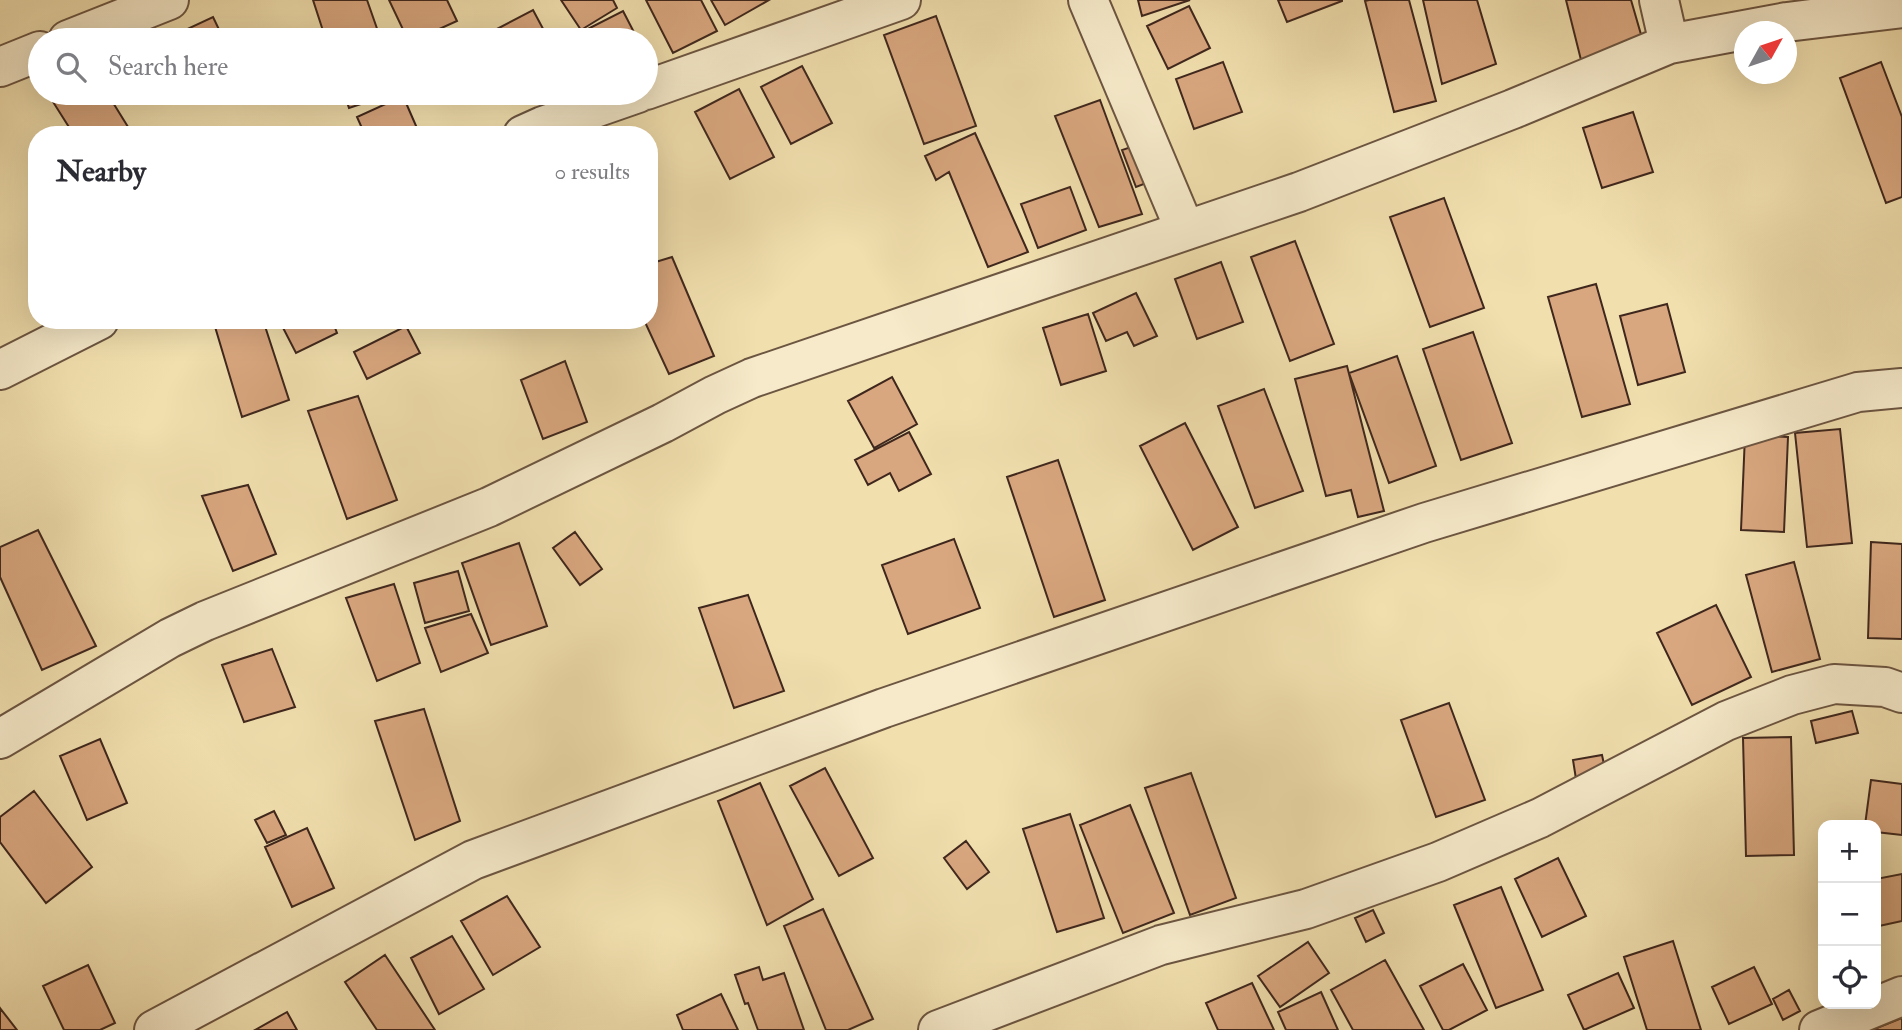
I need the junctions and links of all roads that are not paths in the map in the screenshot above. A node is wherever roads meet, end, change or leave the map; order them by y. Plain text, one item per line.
1 (169, 0) edge
2 (901, 0) edge
3 (1088, 0) edge
4 (1659, 0) edge
5 (1902, 8) edge
6 (98, 28) edge
7 (1668, 44) junction
8 (28, 56) edge
9 (0, 67) edge
10 (658, 86) edge
11 (603, 105) edge
12 (543, 126) edge
13 (1185, 230) junction
14 (81, 329) edge
15 (0, 370) edge
16 (1902, 388) edge
17 (1902, 693) edge
18 (0, 739) edge
19 (1902, 996) edge
20 (154, 1030) edge
21 (939, 1030) edge
22 (1819, 1030) edge

1 - 6 street
2 - 10 street
3 - 13 street
4 - 7 street
5 - 7 street
7 - 13 street
8 - 9 street
11 - 12 street
13 - 18 street
14 - 15 street
16 - 20 street
17 - 21 street
19 - 22 street

